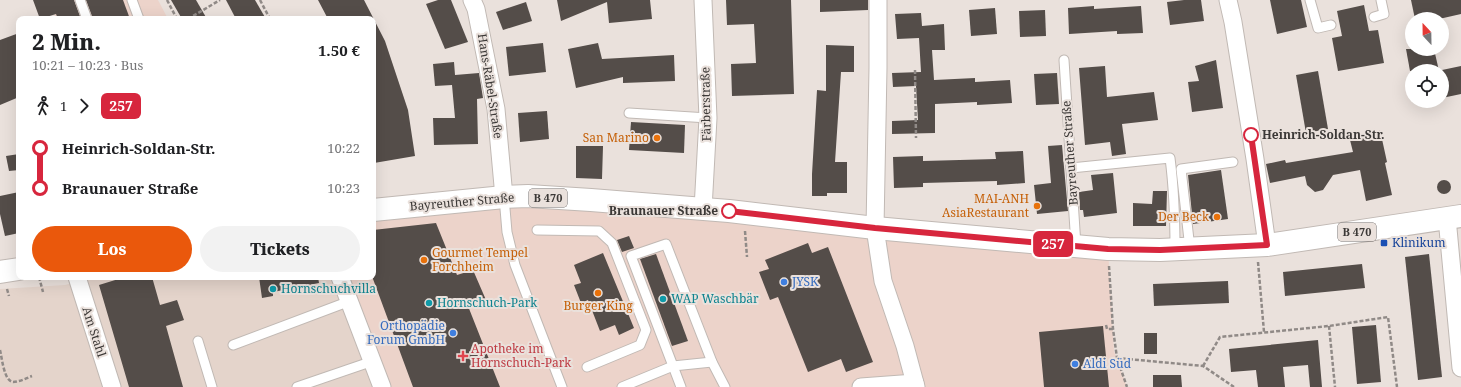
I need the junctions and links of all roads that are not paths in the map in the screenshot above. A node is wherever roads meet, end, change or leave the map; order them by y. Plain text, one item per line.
1 (80, 0) edge
2 (132, 0) edge
3 (472, 0) edge
4 (703, 0) edge
5 (878, 0) edge
6 (1228, 0) edge
7 (1310, 0) edge
8 (1381, 0) edge
9 (86, 16) edge
10 (138, 16) edge
11 (1374, 17) dead end
12 (1331, 25) dead end
13 (1064, 60) dead end
14 (629, 113) dead end
15 (708, 118) junction
16 (1233, 162) dead end
17 (1071, 168) junction
18 (504, 197) junction
19 (704, 209) junction
20 (376, 210) edge
21 (1454, 217) edge
22 (875, 228) junction
23 (537, 230) dead end
24 (1076, 246) junction
25 (1262, 246) junction
26 (1182, 249) junction
27 (16, 269) edge
28 (0, 272) edge
29 (78, 280) edge
30 (341, 280) edge
31 (350, 301) junction
32 (198, 341) dead end
33 (233, 345) dead end
34 (372, 361) junction
35 (712, 362) junction
36 (673, 366) junction
37 (587, 367) dead end
38 (1461, 368) edge
39 (916, 385) edge
40 (112, 387) edge
41 (212, 387) edge
42 (297, 387) edge
43 (382, 387) edge
44 (562, 387) edge
45 (622, 387) edge
46 (681, 387) edge
47 (725, 387) edge
48 (862, 387) edge

1 - 9 lane
2 - 10 lane
3 - 18 street, Hans-Räbel-Straße
4 - 15 street, Färberstraße
5 - 22 street
6 - 25 street
7 - 12 lane
8 - 11 lane
13 - 17 lane, Bayreuther Straße
14 - 15 lane
15 - 19 street, Färberstraße
16 - 26 lane
17 - 24 lane, Bayreuther Straße
17 - 26 lane
18 - 19 main road, Bayreuther Straße / B 470
18 - 20 main road, Bayreuther Straße / B 470
18 - 44 lane
19 - 22 main road, Bayreuther Straße / B 470
21 - 25 main road, Bayreuther Straße / B 470
21 - 38 street
22 - 24 main road, Bayreuther Straße / B 470
22 - 39 street
23 - 37 lane
24 - 26 main road, Bayreuther Straße / B 470
25 - 26 main road, Bayreuther Straße / B 470
27 - 28 main road
29 - 40 street, Am Stahl
30 - 31 street
31 - 33 lane
31 - 34 street
32 - 41 lane
34 - 42 lane
34 - 43 street
35 - 36 lane
35 - 36 lane
35 - 47 lane
36 - 45 lane
36 - 46 lane
39 - 48 street

